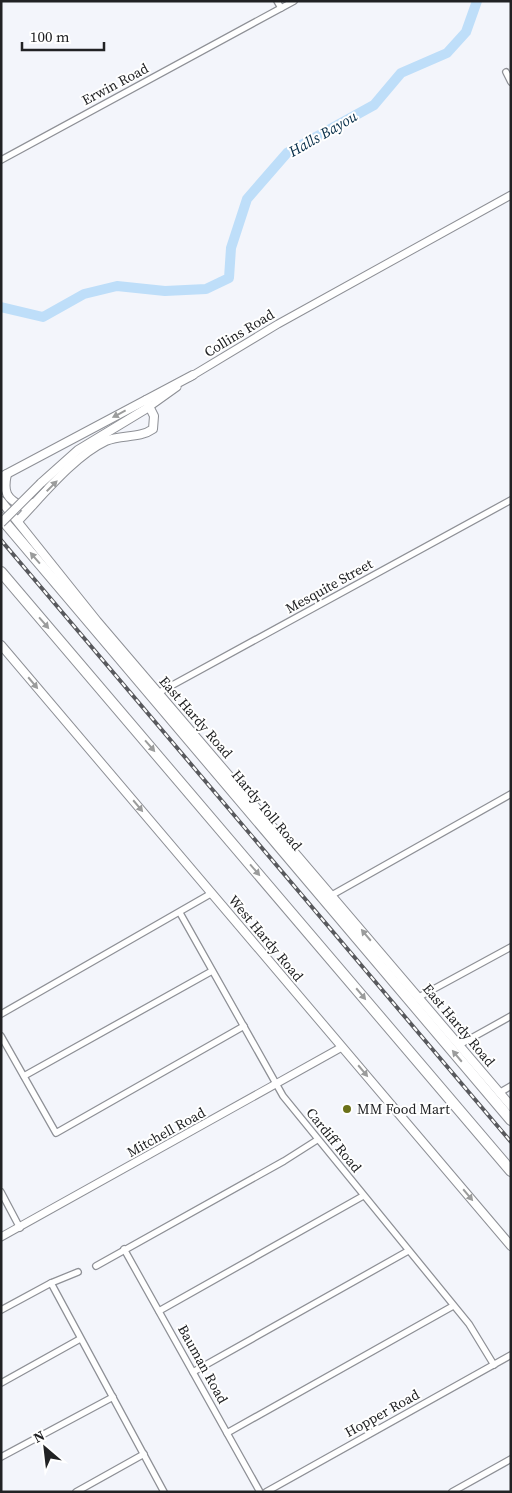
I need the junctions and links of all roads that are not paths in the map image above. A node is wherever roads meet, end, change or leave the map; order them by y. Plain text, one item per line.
1 (277, 1) edge
2 (294, 1) edge
3 (281, 8) junction
4 (506, 72) dead end
5 (511, 82) edge
6 (1, 160) edge
7 (511, 195) edge
8 (193, 375) joint
9 (147, 403) junction
10 (4, 475) edge
11 (511, 500) edge
12 (1, 502) edge
13 (35, 503) junction
14 (1, 518) edge
15 (18, 521) junction
16 (1, 523) edge
17 (1, 572) edge
18 (1, 646) edge
19 (158, 693) junction
20 (511, 794) edge
21 (212, 894) junction
22 (332, 895) junction
23 (180, 913) junction
24 (511, 947) edge
25 (212, 971) junction
26 (419, 997) junction
27 (1, 1014) edge
28 (511, 1016) edge
29 (244, 1026) junction
30 (1, 1036) edge
31 (459, 1045) junction
32 (342, 1047) junction
33 (24, 1076) junction
34 (276, 1084) junction
35 (511, 1086) edge
36 (499, 1093) junction
37 (511, 1106) edge
38 (511, 1120) edge
39 (317, 1140) junction
40 (511, 1171) edge
41 (1, 1192) edge
42 (363, 1196) junction
43 (20, 1228) junction
44 (1, 1238) edge
45 (511, 1246) edge
46 (124, 1249) junction
47 (408, 1251) junction
48 (96, 1266) dead end
49 (78, 1272) dead end
50 (51, 1283) junction
51 (453, 1306) junction
52 (1, 1310) edge
53 (159, 1311) junction
54 (80, 1339) junction
55 (511, 1355) edge
56 (494, 1365) junction
57 (193, 1372) junction
58 (1, 1383) edge
59 (113, 1397) junction
60 (227, 1433) junction
61 (144, 1454) junction
62 (1, 1457) edge
63 (511, 1459) edge
64 (453, 1491) edge
65 (76, 1492) edge
66 (164, 1492) edge
67 (260, 1492) edge
68 (266, 1492) edge

1 - 3 street
2 - 3 street, Erwin Road
3 - 6 street, Erwin Road
4 - 5 street
7 - 8 street, Collins Road
8 - 9 main road
9 -> 10 main road
13 -> 9 main road
9 - 16 main road, bridge
10 - 13 main road
11 - 19 street, Mesquite Street
12 - 15 main road, East Hardy Road
13 - 15 main road
38 -> 14 highway, Hardy Toll Road
15 - 19 main road, East Hardy Road
17 -> 40 highway
18 -> 21 main road, West Hardy Road
19 - 22 main road, East Hardy Road
20 - 22 street
21 - 23 street
21 - 32 main road, West Hardy Road
26 -> 22 main road, East Hardy Road
23 - 25 street, Cardiff Road
23 - 27 street
24 - 26 street
25 - 29 street, Cardiff Road
25 - 33 street
26 - 31 main road, East Hardy Road
28 - 31 street
29 - 33 street
29 - 34 street, Cardiff Road
30 - 33 street
31 - 36 main road, East Hardy Road
32 - 34 street, Mitchell Road
32 -> 45 main road, West Hardy Road
34 - 39 street, Cardiff Road
34 - 43 street, Mitchell Road
35 - 36 street
36 - 37 main road, East Hardy Road
39 - 42 street, Cardiff Road
39 - 46 street
41 - 43 street
42 - 47 street, Cardiff Road
42 - 53 street
43 - 44 street, Mitchell Road
46 - 48 street
46 - 53 street, Bauman Road
47 - 51 street, Cardiff Road
47 - 57 street
49 - 50 street
50 - 52 street
50 - 54 street
51 - 56 street, Cardiff Road
51 - 60 street
53 - 57 street, Bauman Road
54 - 58 street
54 - 59 street
55 - 56 street, Hopper Road
56 - 68 street, Hopper Road
57 - 60 street, Bauman Road
59 - 61 street
59 - 62 street
60 - 67 street, Bauman Road
61 - 65 street
61 - 66 street
63 - 64 street

